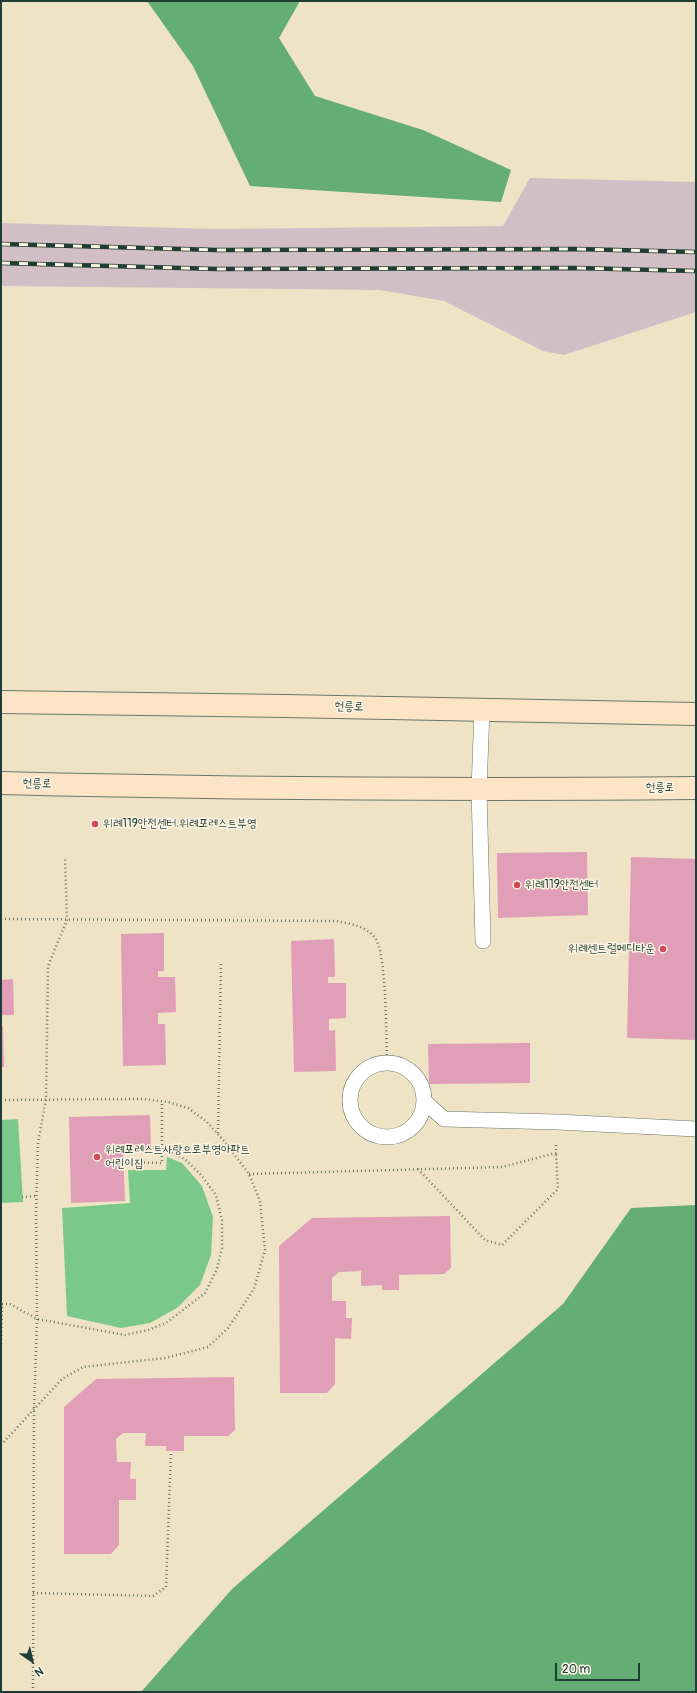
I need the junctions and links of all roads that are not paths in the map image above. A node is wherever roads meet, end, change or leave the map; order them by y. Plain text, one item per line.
1 (1, 702) edge
2 (482, 710) junction
3 (696, 714) edge
4 (1, 784) edge
5 (696, 788) edge
6 (479, 790) junction
7 (483, 941) dead end
8 (424, 1101) junction
9 (696, 1129) edge

1 - 2 main road, 헌릉로
2 - 3 main road, 헌릉로
2 - 6 lane
4 - 6 main road, 헌릉로
5 - 6 main road, 헌릉로
6 - 7 lane
8 - 8 lane
8 - 9 lane

